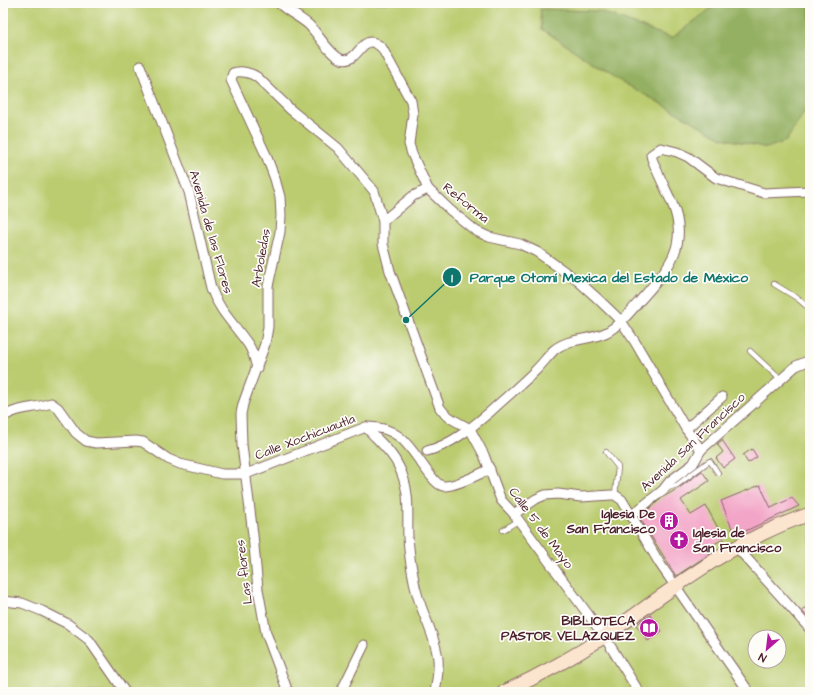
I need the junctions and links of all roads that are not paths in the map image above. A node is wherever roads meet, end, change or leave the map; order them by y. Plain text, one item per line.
1 (279, 3) edge
2 (140, 66) dead end
3 (428, 189) junction
4 (810, 191) edge
5 (383, 221) junction
6 (774, 284) dead end
7 (810, 309) edge
8 (621, 321) junction
9 (750, 352) dead end
10 (810, 360) edge
11 (257, 368) junction
12 (781, 380) junction
13 (722, 397) dead end
14 (3, 417) edge
15 (366, 427) junction
16 (470, 429) junction
17 (686, 429) junction
18 (427, 450) dead end
19 (701, 450) junction
20 (606, 452) dead end
21 (490, 469) junction
22 (718, 473) dead end
23 (246, 474) junction
24 (663, 490) junction
25 (615, 495) junction
26 (810, 514) edge
27 (632, 515) junction
28 (516, 518) junction
29 (503, 530) dead end
30 (738, 545) junction
31 (675, 585) junction
32 (3, 600) edge
33 (810, 629) edge
34 (604, 636) junction
35 (364, 645) dead end
36 (637, 691) edge
37 (125, 692) edge
38 (288, 692) edge
39 (341, 692) edge
40 (435, 692) edge
41 (504, 692) edge
42 (749, 692) edge

1 - 3 street, Reforma
2 - 11 street, Avenida de las Flores
3 - 5 street
3 - 8 street, Reforma
4 - 8 street
5 - 11 street, Arboledas
5 - 16 street
6 - 7 lane
8 - 16 street
8 - 17 street, Reforma
9 - 12 lane
10 - 12 street, Avenida San Francisco
11 - 23 street, Las flores
12 - 19 street, Avenida San Francisco
13 - 17 street
14 - 23 street
15 - 21 street, Calle Xochicuautla
15 - 23 street, Calle Xochicuautla
15 - 40 street
16 - 18 street
16 - 21 street, Calle 5 de Mayo
17 - 19 street, Reforma
19 - 24 street, Avenida San Francisco
20 - 25 lane
21 - 28 street, Calle 5 de Mayo
22 - 24 lane
23 - 38 street, Las flores
24 - 27 street, Avenida San Francisco
25 - 27 street
25 - 28 street
26 - 30 main road
27 - 31 street
28 - 29 lane
28 - 34 street, Calle 5 de Mayo
30 - 31 main road
30 - 33 street
31 - 34 main road
31 - 42 street
32 - 37 street
34 - 36 street, Calle 5 de Mayo
34 - 41 main road
35 - 39 street

